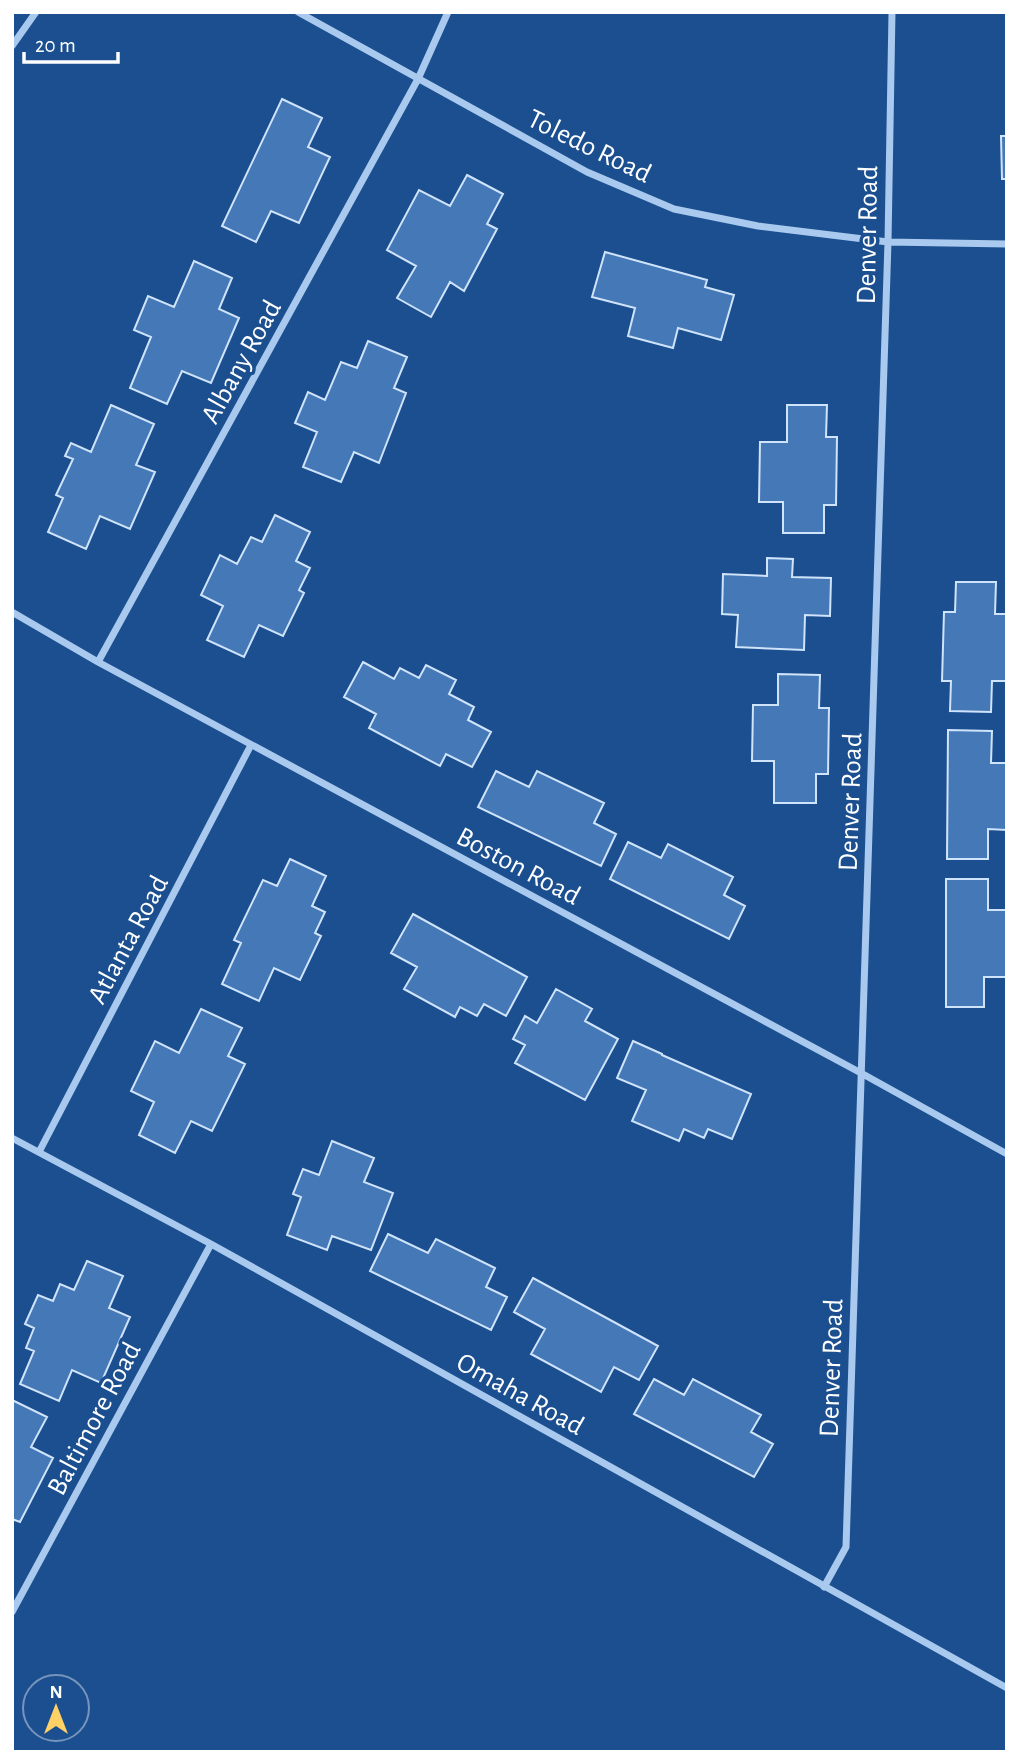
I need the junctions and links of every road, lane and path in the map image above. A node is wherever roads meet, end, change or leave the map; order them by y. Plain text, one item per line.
1 (36, 12) edge
2 (298, 12) edge
3 (448, 12) edge
4 (892, 12) edge
5 (12, 46) edge
6 (418, 79) junction
7 (888, 242) junction
8 (1007, 244) edge
9 (12, 612) edge
10 (98, 662) junction
11 (251, 745) junction
12 (861, 1073) junction
13 (12, 1138) edge
14 (39, 1152) junction
15 (1007, 1154) edge
16 (211, 1244) junction
17 (824, 1587) junction
18 (12, 1612) edge
19 (1007, 1688) edge

1 - 5 street
2 - 6 street, Toledo Road
3 - 6 street, Albany Road
4 - 7 street, Denver Road
6 - 7 street, Toledo Road
6 - 10 street, Albany Road
7 - 8 street, Toledo Road
7 - 12 street, Denver Road
9 - 10 street, Boston Road
10 - 11 street, Boston Road
11 - 12 street, Boston Road
11 - 14 street, Atlanta Road
12 - 15 street, Boston Road
12 - 17 street, Denver Road
13 - 14 street, Omaha Road
14 - 16 street, Omaha Road
16 - 17 street, Omaha Road
16 - 18 street, Baltimore Road
17 - 19 street, Omaha Road

